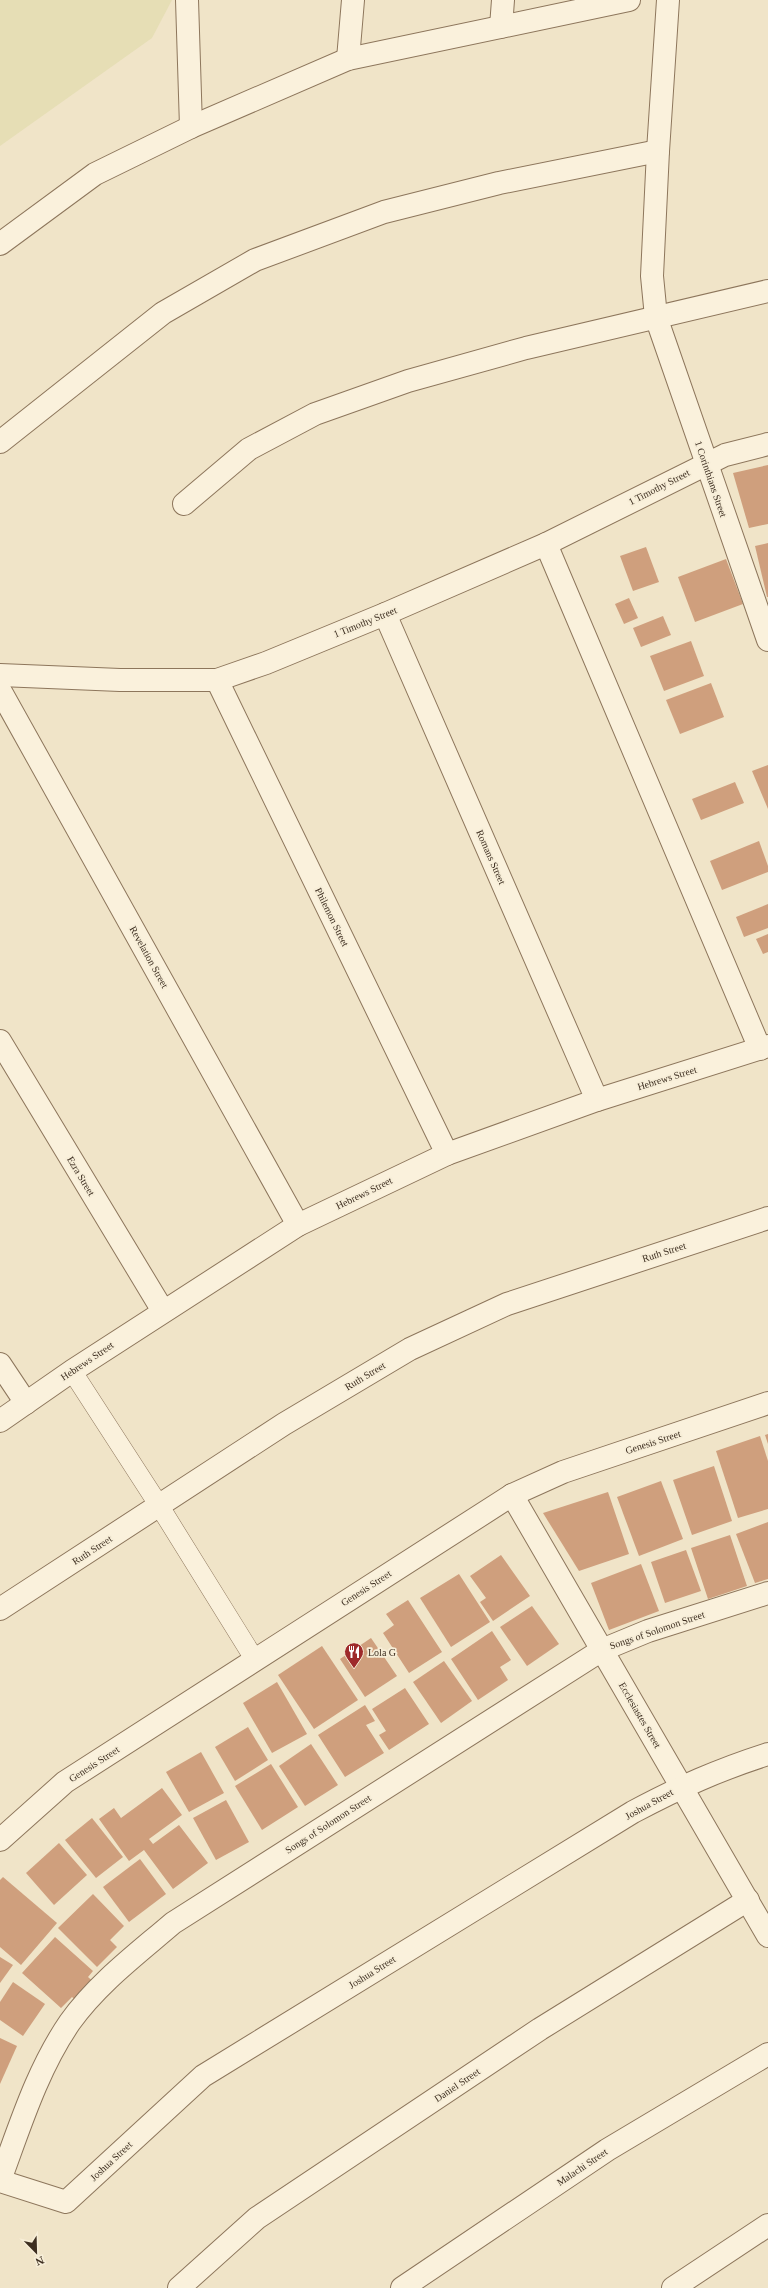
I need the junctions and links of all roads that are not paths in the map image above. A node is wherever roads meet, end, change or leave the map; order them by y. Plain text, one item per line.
1 (187, 0) edge
2 (353, 0) edge
3 (503, 0) edge
4 (629, 0) edge
5 (668, 0) edge
6 (501, 27) junction
7 (348, 59) junction
8 (191, 127) junction
9 (658, 151) junction
10 (0, 244) edge
11 (768, 291) edge
12 (656, 317) junction
13 (0, 442) edge
14 (768, 444) edge
15 (706, 463) junction
16 (184, 504) dead end
17 (546, 544) junction
18 (385, 614) junction
19 (764, 618) edge
20 (768, 640) edge
21 (0, 675) edge
22 (217, 680) junction
23 (0, 690) edge
24 (0, 1041) edge
25 (764, 1048) edge
26 (597, 1100) junction
27 (446, 1154) junction
28 (768, 1218) edge
29 (298, 1225) junction
30 (162, 1311) junction
31 (0, 1364) edge
32 (72, 1370) junction
33 (26, 1403) junction
34 (768, 1403) edge
35 (0, 1421) edge
36 (512, 1495) junction
37 (160, 1507) junction
38 (768, 1593) edge
39 (0, 1609) edge
40 (602, 1650) junction
41 (255, 1660) junction
42 (768, 1754) edge
43 (682, 1786) junction
44 (0, 1840) edge
45 (748, 1900) junction
46 (768, 1936) edge
47 (768, 2054) edge
48 (0, 2181) edge
49 (768, 2224) edge
50 (179, 2288) edge
51 (402, 2288) edge
52 (673, 2288) edge

1 - 8 street
2 - 7 street
3 - 6 street
4 - 6 street
5 - 9 street, 1 Corinthians Street
6 - 7 street
7 - 8 street
8 - 10 street
9 - 12 street, 1 Corinthians Street
9 - 13 street
11 - 12 street
12 - 15 street, 1 Corinthians Street
12 - 16 street
14 - 15 street, 1 Timothy Street
15 - 17 street, 1 Timothy Street
15 - 19 street, 1 Corinthians Street
17 - 18 street, 1 Timothy Street
17 - 25 street
18 - 22 street, 1 Timothy Street
18 - 26 street, Romans Street
19 - 20 street, 1 Corinthians Street
21 - 22 street, 1 Timothy Street
22 - 27 street, Philemon Street
23 - 29 street, Revelation Street
24 - 30 street, Ezra Street
25 - 26 street, Hebrews Street
26 - 27 street, Hebrews Street
27 - 29 street, Hebrews Street
28 - 37 street, Ruth Street
29 - 30 street, Hebrews Street
30 - 32 street, Hebrews Street
31 - 33 street
32 - 33 street, Hebrews Street
32 - 37 lane
33 - 35 street, Hebrews Street
34 - 36 street, Genesis Street
36 - 40 street, Ecclesiastes Street
36 - 41 street, Genesis Street
37 - 39 street, Ruth Street
37 - 41 lane
38 - 40 street, Songs of Solomon Street
40 - 43 street, Ecclesiastes Street
40 - 48 street, Songs of Solomon Street
41 - 44 street, Genesis Street
42 - 43 street, Joshua Street
43 - 45 street, Ecclesiastes Street
43 - 48 street, Joshua Street
45 - 46 street, Ecclesiastes Street
45 - 50 street, Daniel Street
47 - 51 street, Malachi Street
49 - 52 street

